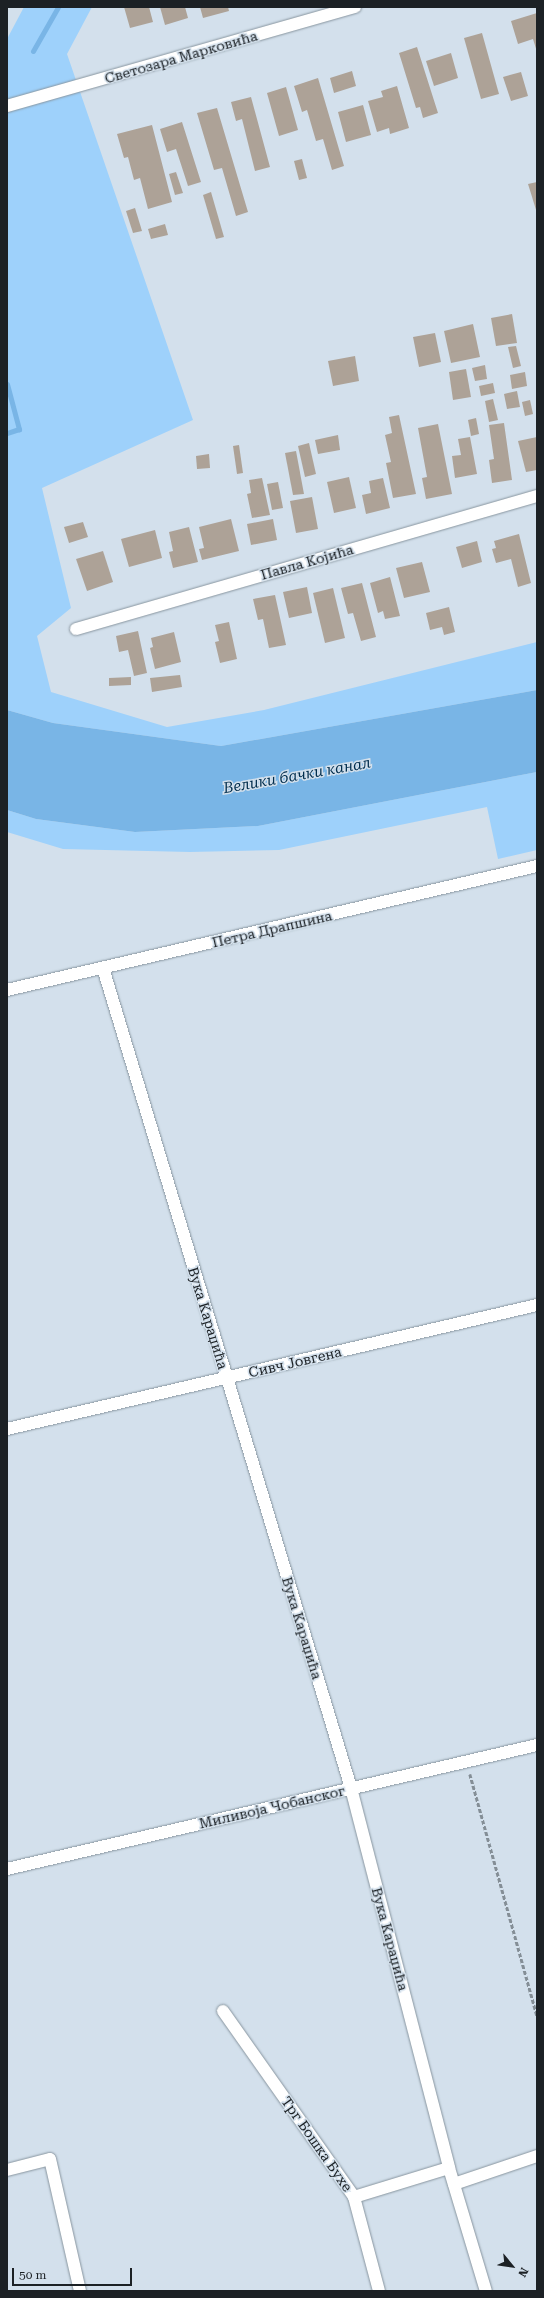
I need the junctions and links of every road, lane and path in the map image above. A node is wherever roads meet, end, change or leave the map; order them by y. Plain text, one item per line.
1 (355, 7) edge
2 (7, 106) edge
3 (537, 496) edge
4 (76, 629) dead end
5 (537, 866) edge
6 (104, 968) junction
7 (7, 990) edge
8 (537, 1304) edge
9 (226, 1378) junction
10 (7, 1430) edge
11 (537, 1745) edge
12 (466, 1761) junction
13 (351, 1788) junction
14 (7, 1869) edge
15 (224, 2011) dead end
16 (537, 2016) edge
17 (537, 2156) edge
18 (10, 2166) edge
19 (450, 2168) junction
20 (454, 2184) junction
21 (354, 2197) junction
22 (80, 2291) edge
23 (379, 2291) edge
24 (486, 2291) edge

1 - 2 street, Светозара Марковића
3 - 4 street, Павла Којића
5 - 6 street, Петра Драпшина
6 - 7 street, Петра Драпшина
6 - 9 street, Вука Караџића
8 - 9 street, Сивч Јовгена
9 - 10 street, Сивч Јовгена
9 - 13 street, Вука Караџића
11 - 12 street, Миливоја Чобанског
12 - 13 street, Миливоја Чобанског
12 - 16 path
13 - 14 street, Миливоја Чобанског
13 - 19 street, Вука Караџића
15 - 21 street, Трг Бошка Бухе
17 - 20 street
18 - 22 street
19 - 20 street, Вука Караџића
19 - 21 street
20 - 24 street, Вука Караџића
21 - 23 street, Трг Бошка Бухе

